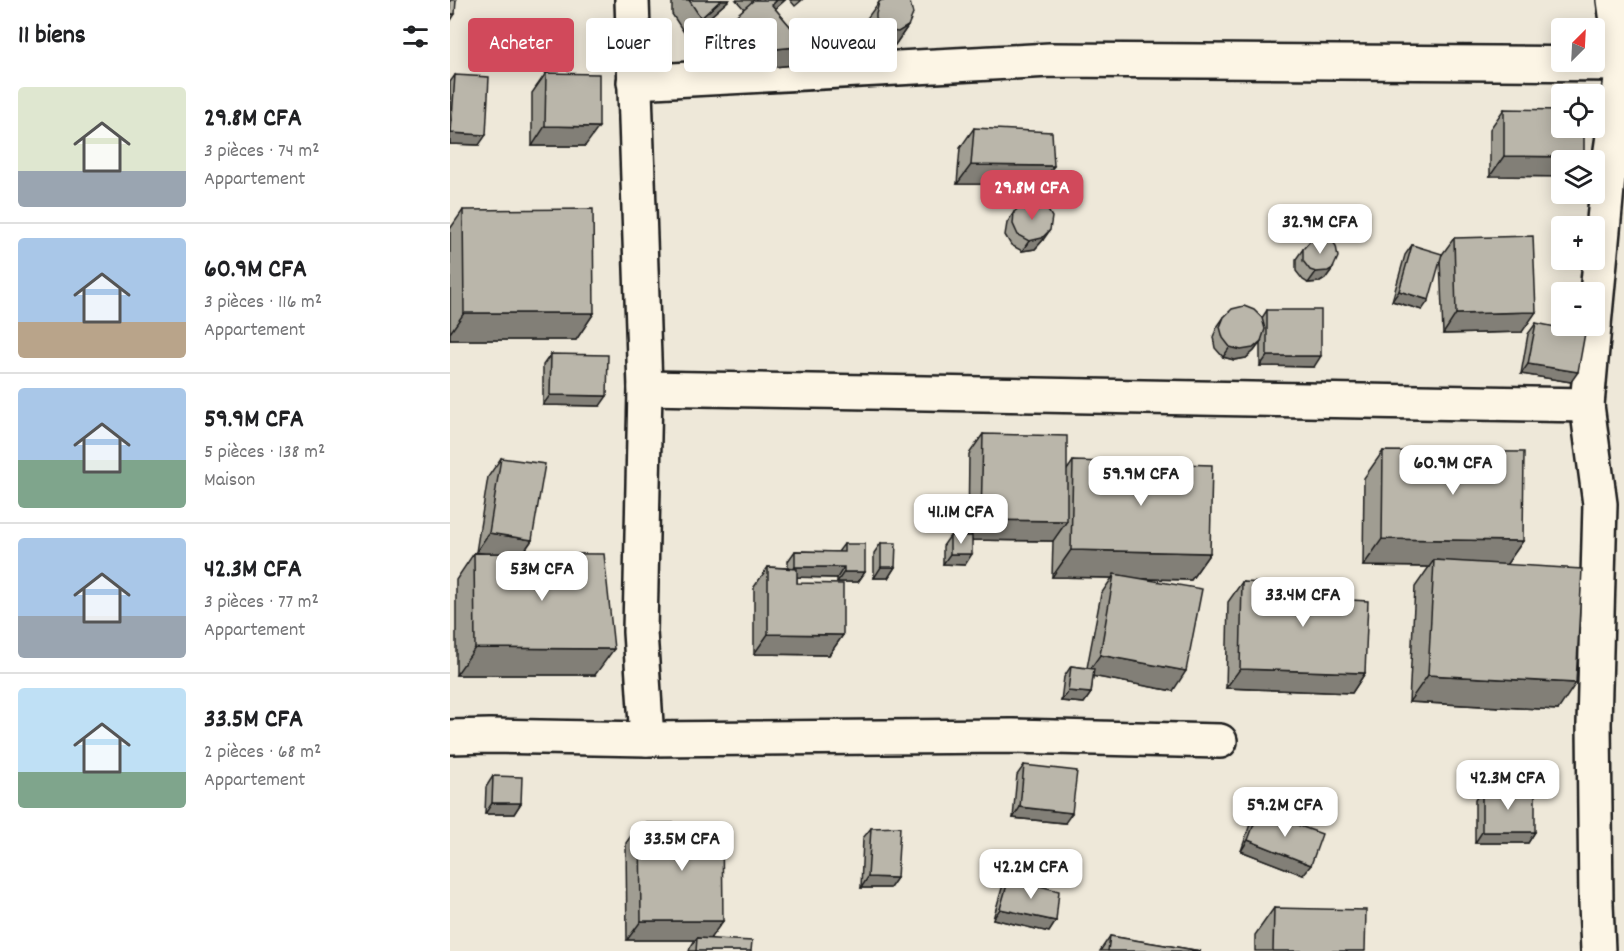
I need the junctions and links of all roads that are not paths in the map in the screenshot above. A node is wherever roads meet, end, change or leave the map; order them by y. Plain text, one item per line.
1 (632, 0) edge
2 (1614, 0) edge
3 (1623, 64) edge
4 (634, 82) junction
5 (1598, 282) edge
6 (1593, 336) edge
7 (645, 388) junction
8 (1587, 405) junction
9 (450, 737) edge
10 (647, 739) junction
11 (1220, 741) dead end
12 (1598, 951) edge

1 - 4 street
2 - 3 street
3 - 4 street
3 - 5 street
4 - 7 street
6 - 8 street
7 - 8 street
7 - 10 street
8 - 12 street
9 - 10 street
10 - 11 street

